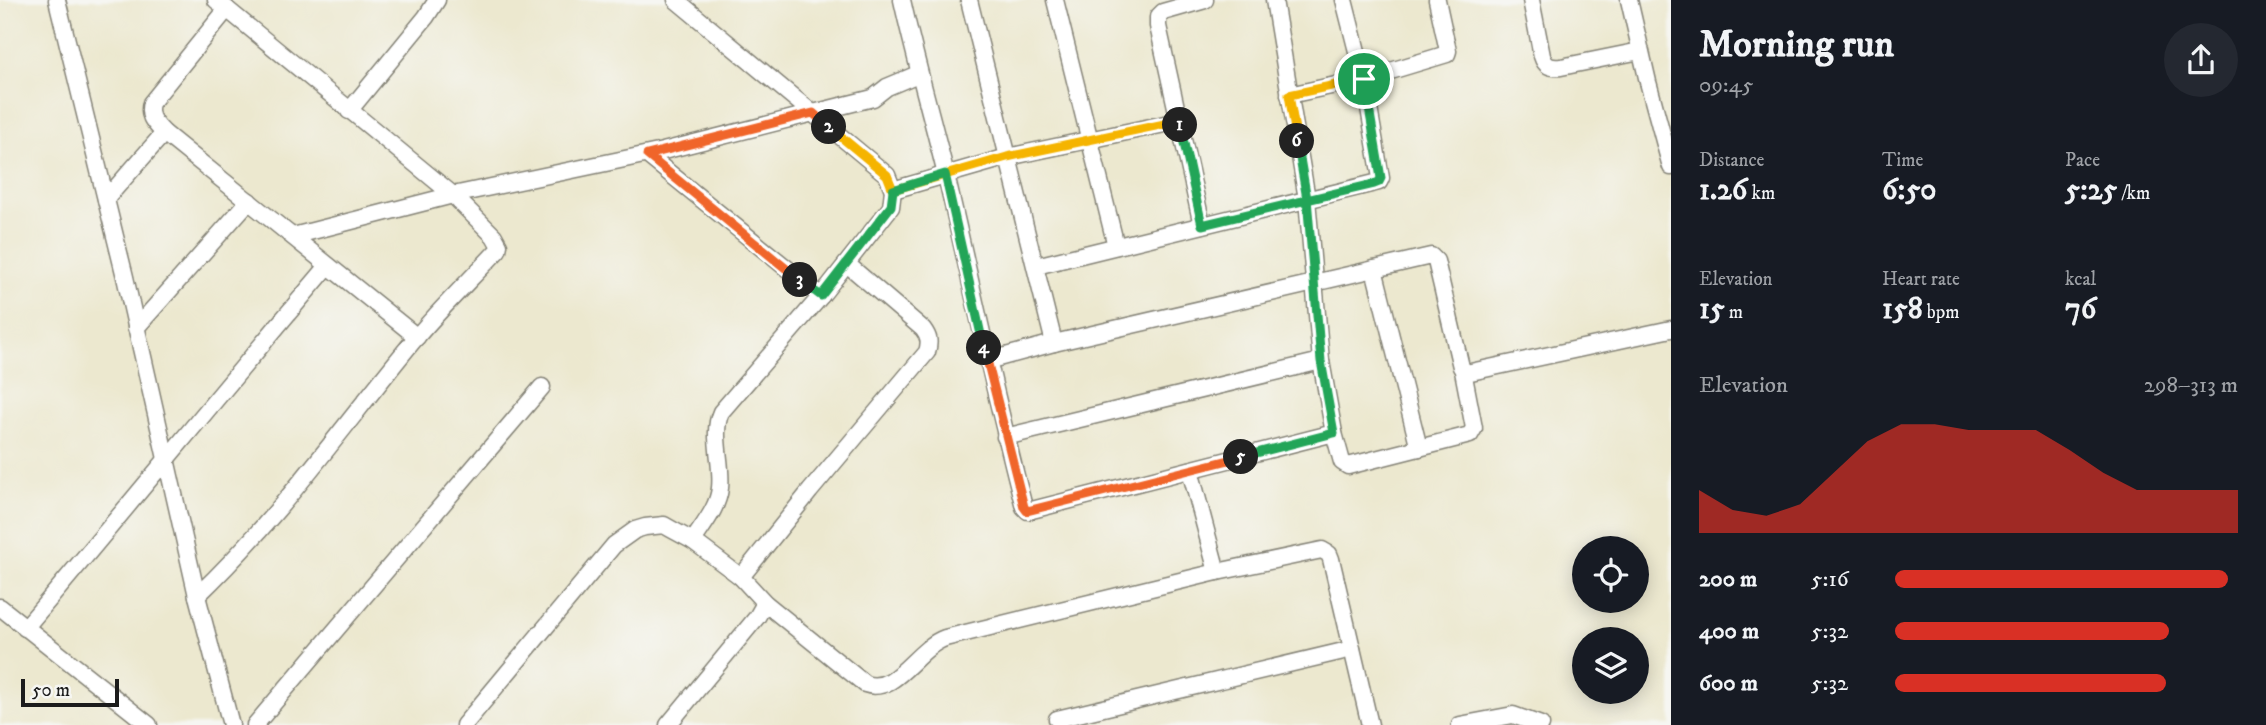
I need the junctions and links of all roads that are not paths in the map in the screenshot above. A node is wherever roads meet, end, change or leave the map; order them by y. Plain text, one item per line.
1 (57, 0) edge
2 (437, 0) edge
3 (676, 0) edge
4 (902, 0) edge
5 (969, 0) edge
6 (1055, 0) edge
7 (1206, 0) edge
8 (1274, 0) edge
9 (1344, 0) edge
10 (1437, 0) edge
11 (1531, 0) edge
12 (1629, 0) edge
13 (221, 5) edge
14 (1640, 51) junction
15 (918, 74) junction
16 (1364, 79) junction
17 (1289, 95) junction
18 (349, 111) junction
19 (813, 113) junction
20 (1179, 121) junction
21 (164, 133) junction
22 (1090, 138) junction
23 (647, 155) junction
24 (1007, 157) junction
25 (1671, 167) edge
26 (945, 174) junction
27 (893, 190) junction
28 (453, 195) junction
29 (106, 199) junction
30 (1307, 199) junction
31 (248, 201) junction
32 (1202, 225) junction
33 (293, 236) junction
34 (1116, 246) junction
35 (847, 264) junction
36 (328, 266) junction
37 (1036, 266) junction
38 (1374, 269) junction
39 (1313, 283) junction
40 (821, 296) junction
41 (136, 328) junction
42 (1671, 329) edge
43 (417, 337) junction
44 (1054, 343) junction
45 (987, 361) junction
46 (1321, 361) junction
47 (1463, 371) junction
48 (542, 387) dead end
49 (1334, 433) junction
50 (1005, 437) junction
51 (1419, 448) junction
52 (166, 460) junction
53 (1190, 470) junction
54 (693, 541) junction
55 (1217, 572) junction
56 (741, 577) junction
57 (197, 596) junction
58 (765, 603) junction
59 (0, 607) edge
60 (24, 628) junction
61 (1352, 649) junction
62 (1057, 719) dead end
63 (149, 725) edge
64 (231, 725) edge
65 (255, 725) edge
66 (464, 725) edge
67 (668, 725) edge
68 (1370, 725) edge
69 (1460, 725) edge
70 (1541, 725) edge

1 - 29 street
2 - 18 street
3 - 19 street
4 - 15 street
5 - 24 street
6 - 22 street
7 - 20 street
8 - 17 street
9 - 16 street
10 - 16 street
11 - 14 street
12 - 14 street
13 - 18 street
13 - 21 street
14 - 25 street
15 - 19 street
15 - 26 street
16 - 17 street
16 - 30 street
17 - 30 street
18 - 28 street
19 - 23 street
19 - 27 street
20 - 22 street
20 - 32 street
21 - 29 street
21 - 31 street
22 - 24 street
22 - 34 street
23 - 28 street
23 - 40 street
24 - 26 street
24 - 37 street
26 - 27 street
26 - 45 street
27 - 35 street
28 - 33 street
28 - 43 street
29 - 41 street
30 - 32 street
30 - 39 street
31 - 33 street
31 - 41 street
32 - 34 street
33 - 36 street
34 - 37 street
35 - 40 street
35 - 56 street
36 - 43 street
36 - 52 street
37 - 44 street
38 - 39 street
38 - 47 street
38 - 51 street
39 - 44 street
39 - 46 street
40 - 54 street
41 - 52 street
42 - 47 street
43 - 57 street
44 - 45 street
45 - 50 street
46 - 49 street
46 - 50 street
47 - 51 street
48 - 65 street
49 - 51 street
49 - 53 street
50 - 53 street
52 - 57 street
52 - 60 street
53 - 55 street
54 - 56 street
54 - 66 street
55 - 58 street
55 - 61 street
56 - 58 street
57 - 64 street
58 - 67 street
59 - 60 street
60 - 63 street
61 - 62 street
61 - 68 street
69 - 70 street

